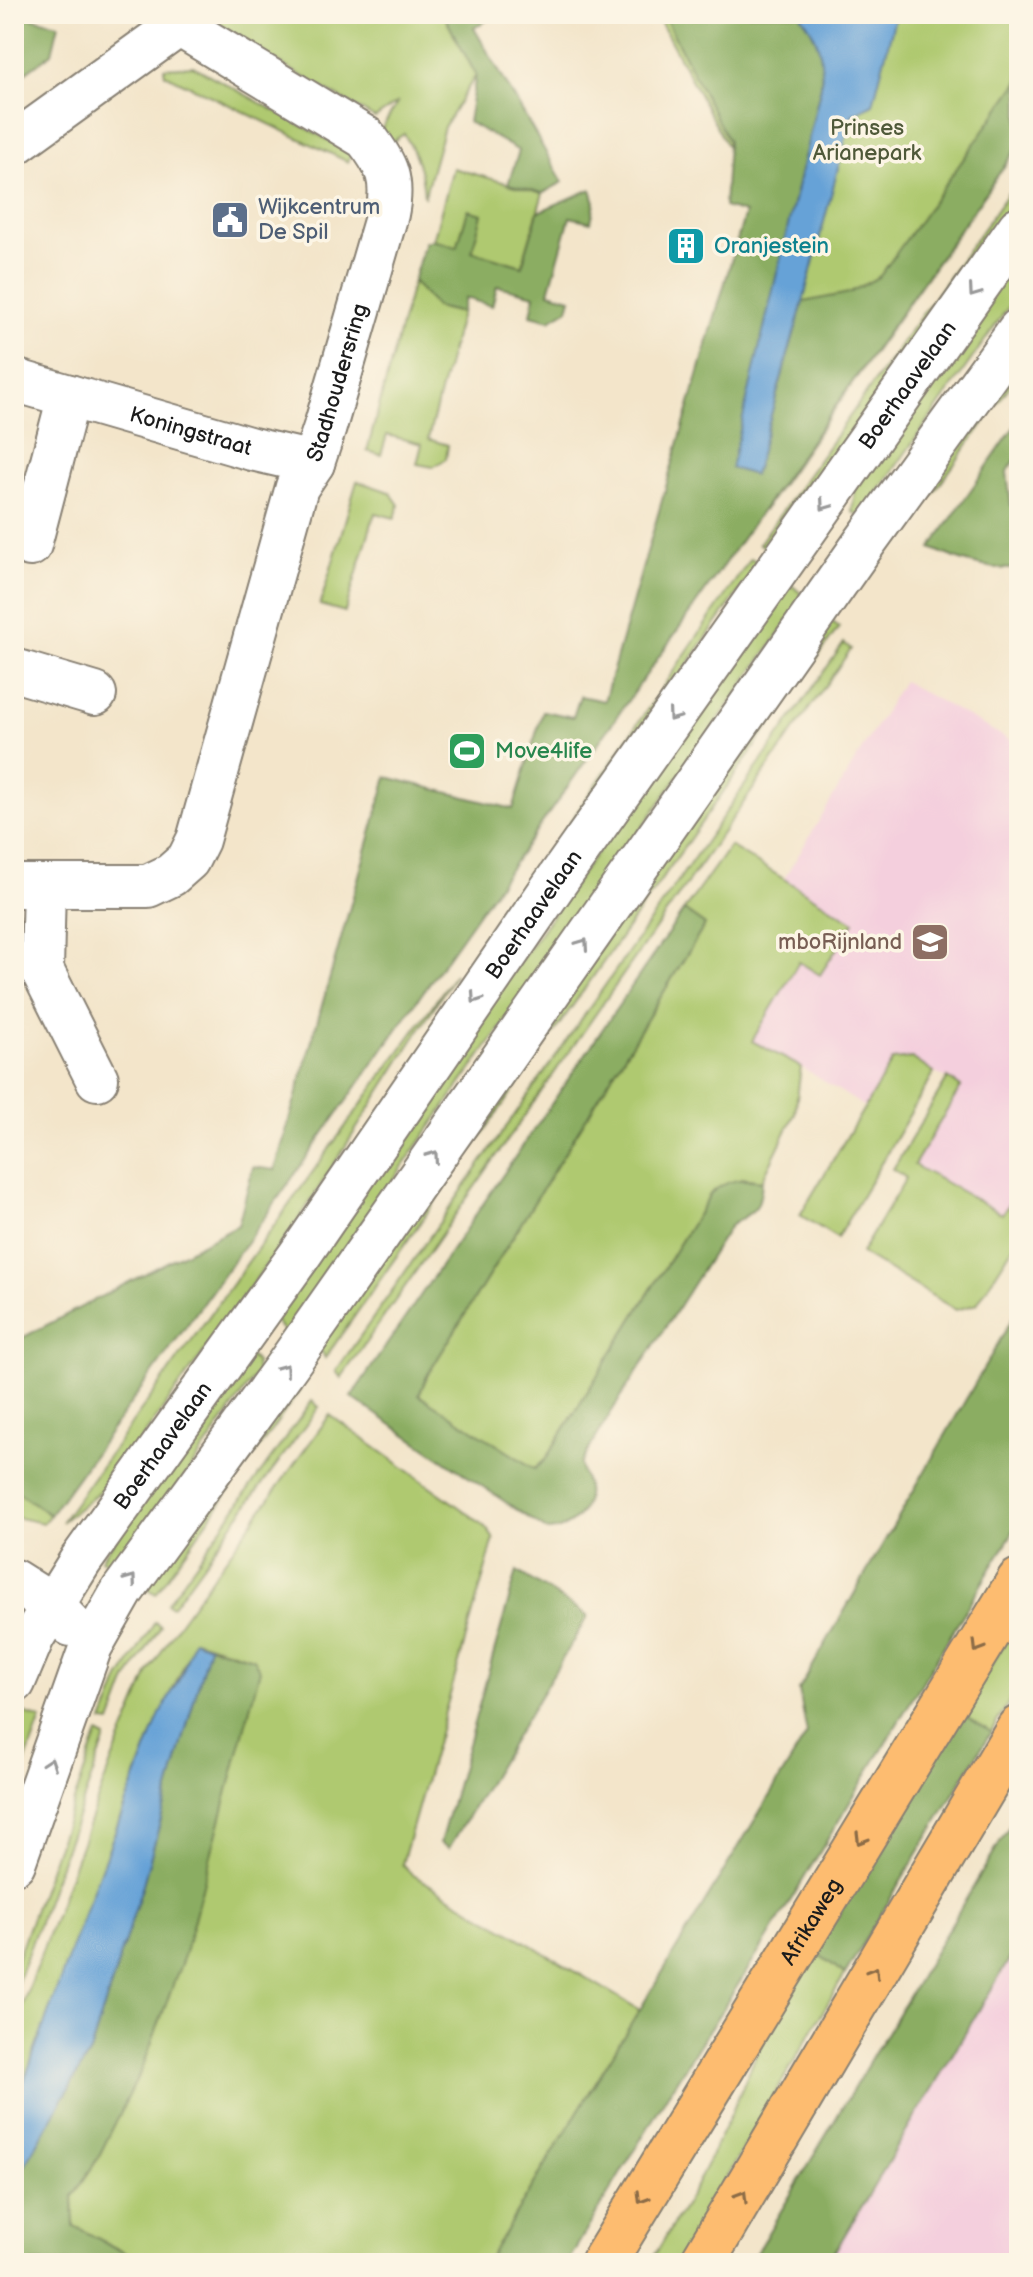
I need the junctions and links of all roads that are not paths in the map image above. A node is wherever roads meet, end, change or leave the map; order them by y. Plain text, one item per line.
1 (175, 19) edge
2 (14, 144) edge
3 (1019, 228) edge
4 (1019, 330) edge
5 (14, 380) edge
6 (69, 396) junction
7 (313, 463) junction
8 (30, 545) dead end
9 (14, 670) edge
10 (95, 694) dead end
11 (29, 886) edge
12 (97, 1079) dead end
13 (14, 1581) edge
14 (1019, 1581) edge
15 (33, 1623) edge
16 (91, 1646) junction
17 (14, 1682) edge
18 (1019, 1728) edge
19 (14, 1863) edge
20 (603, 2263) edge
21 (702, 2263) edge

1 - 2 street, Stadhoudersring
1 - 7 street, Stadhoudersring
3 -> 15 street, Boerhaavelaan
16 -> 4 street
5 - 6 street, Koningstraat
6 - 7 street, Koningstraat
6 - 8 street
7 - 11 street, Stadhoudersring
9 - 10 street
11 - 12 street
13 - 15 street
14 -> 20 main road, Afrikaweg
15 - 16 street
15 - 17 street, Boerhaavelaan
19 -> 16 street
21 -> 18 main road

